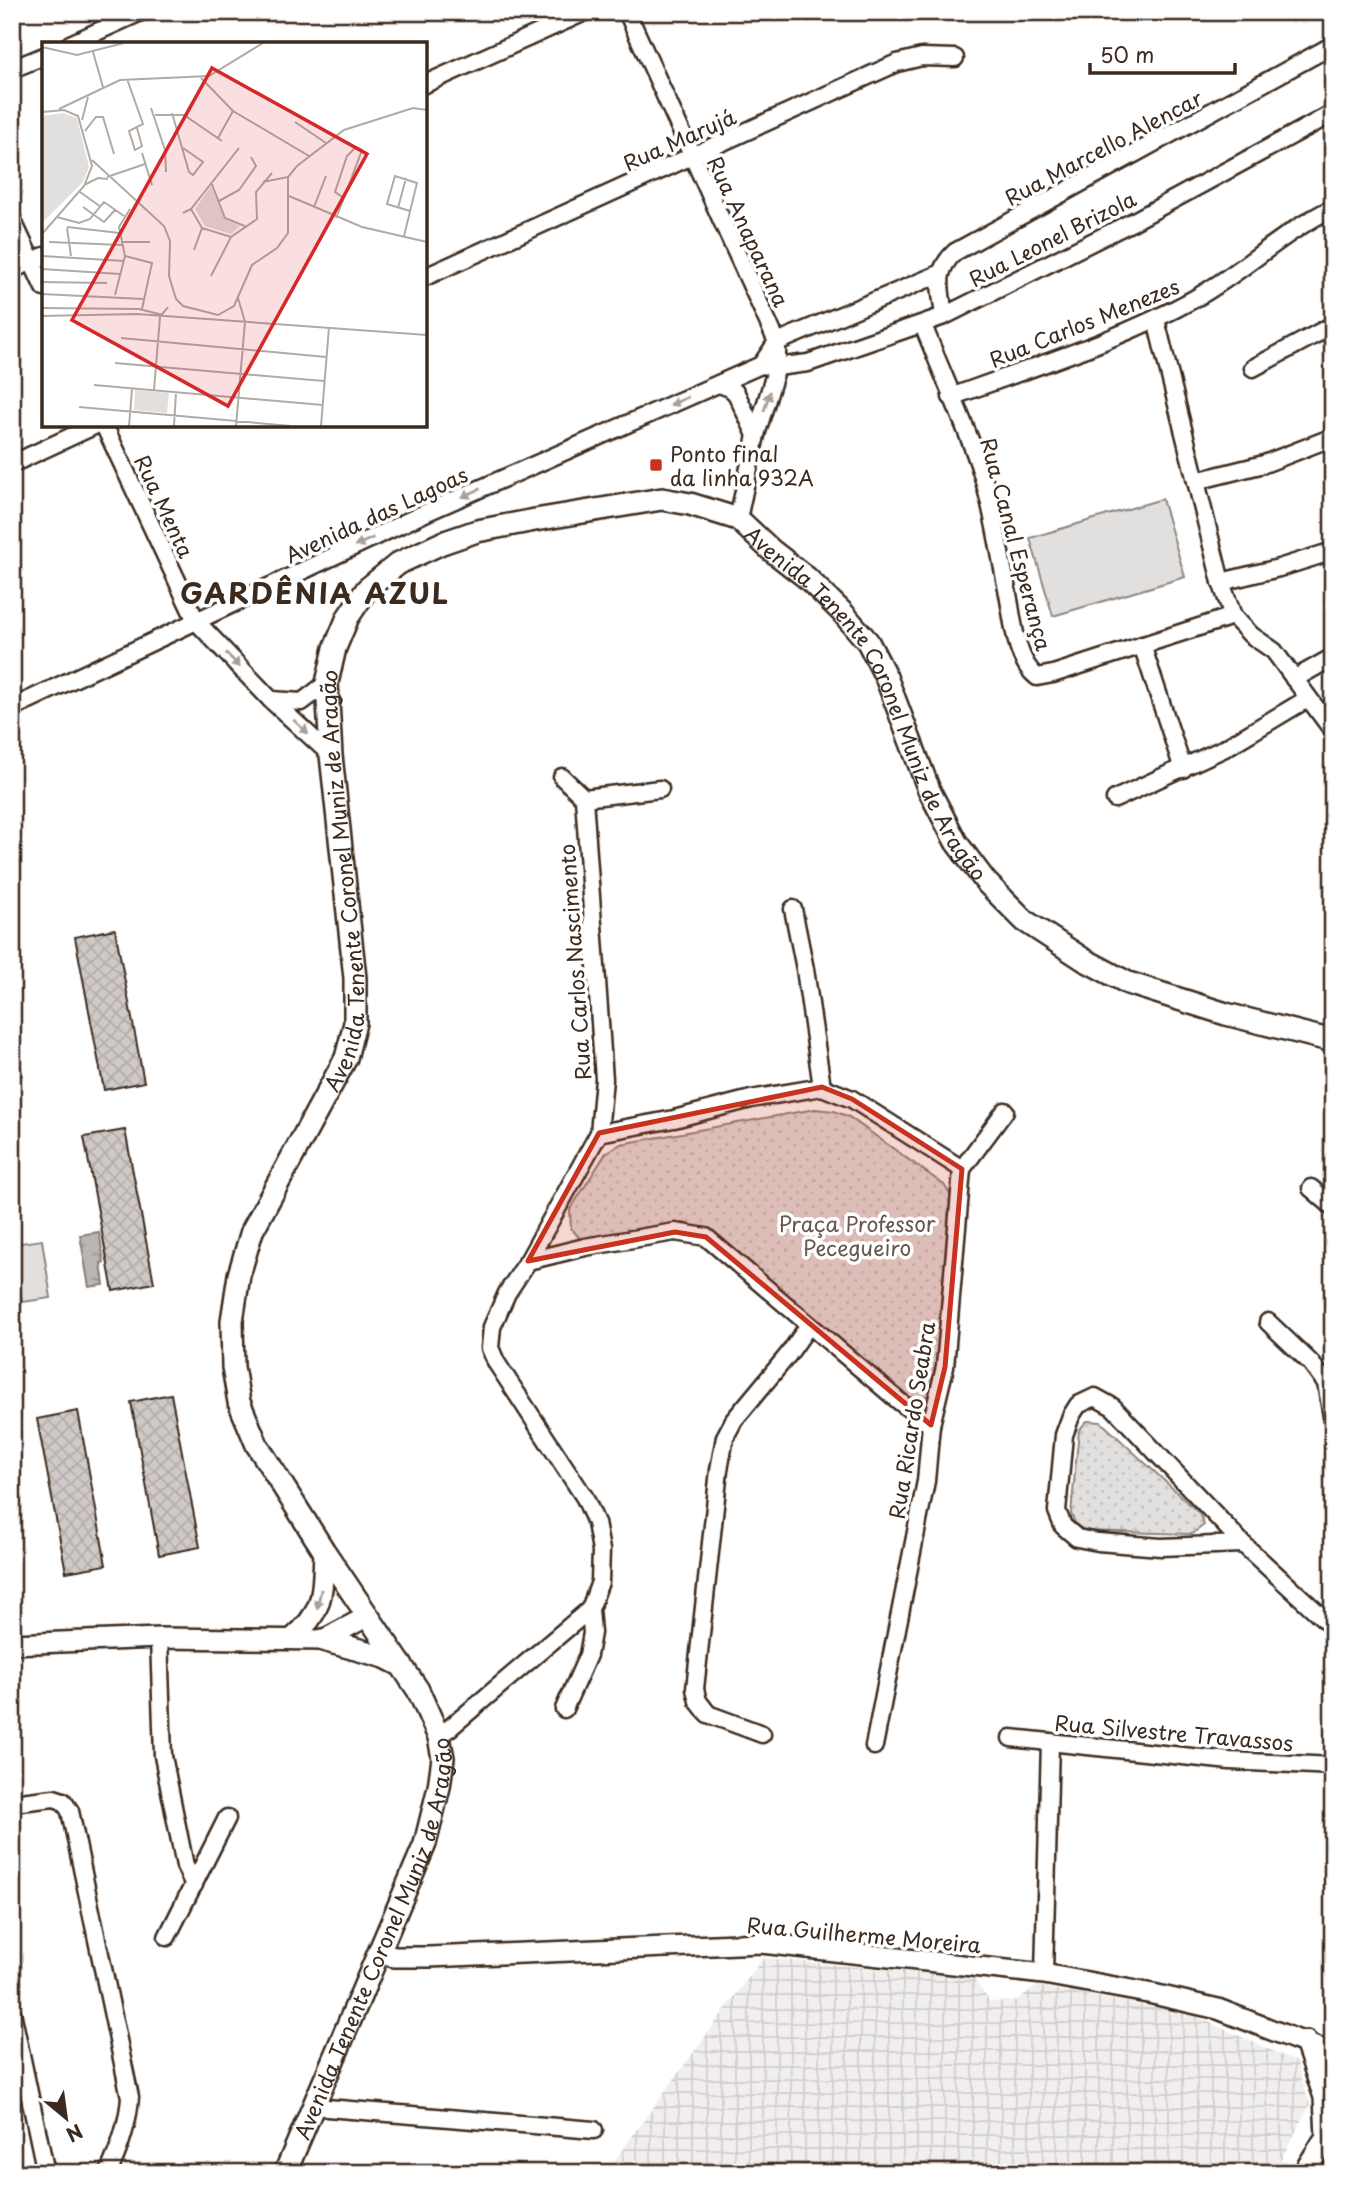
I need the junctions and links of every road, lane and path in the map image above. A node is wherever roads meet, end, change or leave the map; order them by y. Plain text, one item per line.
1 (141, 12) edge
2 (585, 12) edge
3 (627, 12) edge
4 (74, 42) edge
5 (1333, 45) edge
6 (42, 56) edge
7 (955, 58) dead end
8 (12, 69) edge
9 (427, 83) edge
10 (1333, 113) edge
11 (692, 157) junction
12 (1333, 208) edge
13 (12, 219) edge
14 (38, 259) edge
15 (12, 270) edge
16 (939, 274) junction
17 (427, 276) edge
18 (42, 279) edge
19 (944, 316) junction
20 (1156, 320) junction
21 (923, 325) junction
22 (1333, 325) edge
23 (777, 342) junction
24 (769, 366) junction
25 (1253, 368) dead end
26 (719, 384) junction
27 (951, 397) junction
28 (92, 427) edge
29 (105, 427) edge
30 (757, 435) junction
31 (1333, 437) edge
32 (12, 464) edge
33 (1196, 481) junction
34 (738, 519) junction
35 (1333, 551) edge
36 (1221, 582) junction
37 (1233, 616) junction
38 (196, 621) junction
39 (1142, 645) junction
40 (1333, 657) edge
41 (1294, 679) junction
42 (327, 683) junction
43 (1307, 699) junction
44 (271, 700) junction
45 (12, 708) edge
46 (1333, 731) edge
47 (331, 755) junction
48 (1183, 769) junction
49 (562, 777) dead end
50 (660, 789) dead end
51 (584, 798) junction
52 (1115, 799) dead end
53 (793, 909) dead end
54 (1333, 1041) edge
55 (821, 1087) junction
56 (1005, 1111) dead end
57 (599, 1133) junction
58 (962, 1169) junction
59 (1311, 1188) dead end
60 (1333, 1207) edge
61 (528, 1261) junction
62 (1268, 1322) dead end
63 (809, 1325) junction
64 (1333, 1422) edge
65 (931, 1425) junction
66 (1243, 1544) junction
67 (324, 1551) junction
68 (590, 1609) junction
69 (368, 1616) junction
70 (1333, 1628) edge
71 (159, 1638) junction
72 (293, 1639) junction
73 (323, 1640) junction
74 (12, 1644) edge
75 (401, 1665) junction
76 (564, 1709) dead end
77 (762, 1734) dead end
78 (439, 1737) junction
79 (1011, 1738) dead end
80 (1051, 1742) junction
81 (874, 1746) dead end
82 (1333, 1766) edge
83 (12, 1803) edge
84 (227, 1818) dead end
85 (194, 1885) junction
86 (167, 1937) dead end
87 (380, 1953) junction
88 (1044, 1975) junction
89 (12, 2012) edge
90 (1306, 2042) junction
91 (1333, 2054) edge
92 (313, 2104) junction
93 (594, 2130) dead end
94 (1330, 2131) edge
95 (46, 2173) edge
96 (107, 2173) edge
97 (285, 2173) edge
98 (1304, 2173) edge

1 - 4 street
2 - 9 street
3 - 11 street, Rua Anaparana
5 - 16 street, Rua Marcello Alencar
6 - 8 street
7 - 11 street, Rua Marujá
10 - 19 street, Rua Leonel Brizola
11 - 17 street, Rua Marujá
11 - 23 street, Rua Anaparana
12 - 20 street, Rua Carlos Menezes
13 - 14 street
14 - 15 street
14 - 18 street
16 - 19 street
16 - 23 street
19 - 21 street, Rua Leonel Brizola
20 - 27 street, Rua Carlos Menezes
20 - 33 street
21 - 24 street, Rua Leonel Brizola
21 - 27 street, Rua Canal Esperança
22 - 25 street
23 - 24 street
24 - 26 street, Avenida das Lagoas
30 -> 24 street
26 - 30 street
26 -> 38 street, Avenida das Lagoas
27 - 39 street, Rua Canal Esperança
28 - 32 street
29 - 38 street, Rua Menta
30 - 34 street
31 - 33 street
33 - 36 street
34 - 42 main road, Avenida Tenente Coronel Muniz de Aragão
34 - 54 main road, Avenida Tenente Coronel Muniz de Aragão
35 - 36 street
36 - 37 street
37 - 39 street
37 - 41 street
38 -> 44 street, Rua Menta
38 - 45 street, Avenida das Lagoas
39 - 48 street
40 - 41 street
41 - 43 street
42 - 44 street
42 - 47 main road, Avenida Tenente Coronel Muniz de Aragão
43 - 46 street
43 - 48 street
44 -> 47 street, Rua Menta
47 - 67 main road, Avenida Tenente Coronel Muniz de Aragão
48 - 52 street
49 - 51 street
50 - 51 street
51 - 57 street, Rua Carlos Nascimento
53 - 55 street
55 - 57 street
55 - 58 street
56 - 58 street
57 - 61 street, Rua Carlos Nascimento
58 - 65 street, Rua Ricardo Seabra
59 - 60 street
61 - 63 street
61 - 68 street, Rua Carlos Nascimento
62 - 64 street
63 - 65 street
63 - 77 street
65 - 81 street, Rua Ricardo Seabra
66 - 66 street
66 - 70 street
67 - 69 main road, Avenida Tenente Coronel Muniz de Aragão
67 -> 72 street
68 - 76 street, Rua Carlos Nascimento
68 - 78 street
69 - 73 street
69 - 75 main road, Avenida Tenente Coronel Muniz de Aragão
71 - 72 street
71 - 74 street
71 - 85 street
72 - 73 street
73 - 75 main road
75 - 78 main road, Avenida Tenente Coronel Muniz de Aragão
78 - 87 main road, Avenida Tenente Coronel Muniz de Aragão
79 - 80 street, Rua Silvestre Travassos
80 - 82 street, Rua Silvestre Travassos
80 - 88 street
83 - 96 street
84 - 85 street
85 - 86 street
87 - 88 street, Rua Guilherme Moreira
87 - 92 main road, Avenida Tenente Coronel Muniz de Aragão
88 - 90 street, Rua Guilherme Moreira
89 - 95 street
90 - 91 street, Rua Guilherme Moreira
90 - 94 main road
92 - 93 street
92 - 97 main road, Avenida Tenente Coronel Muniz de Aragão
94 - 98 main road

